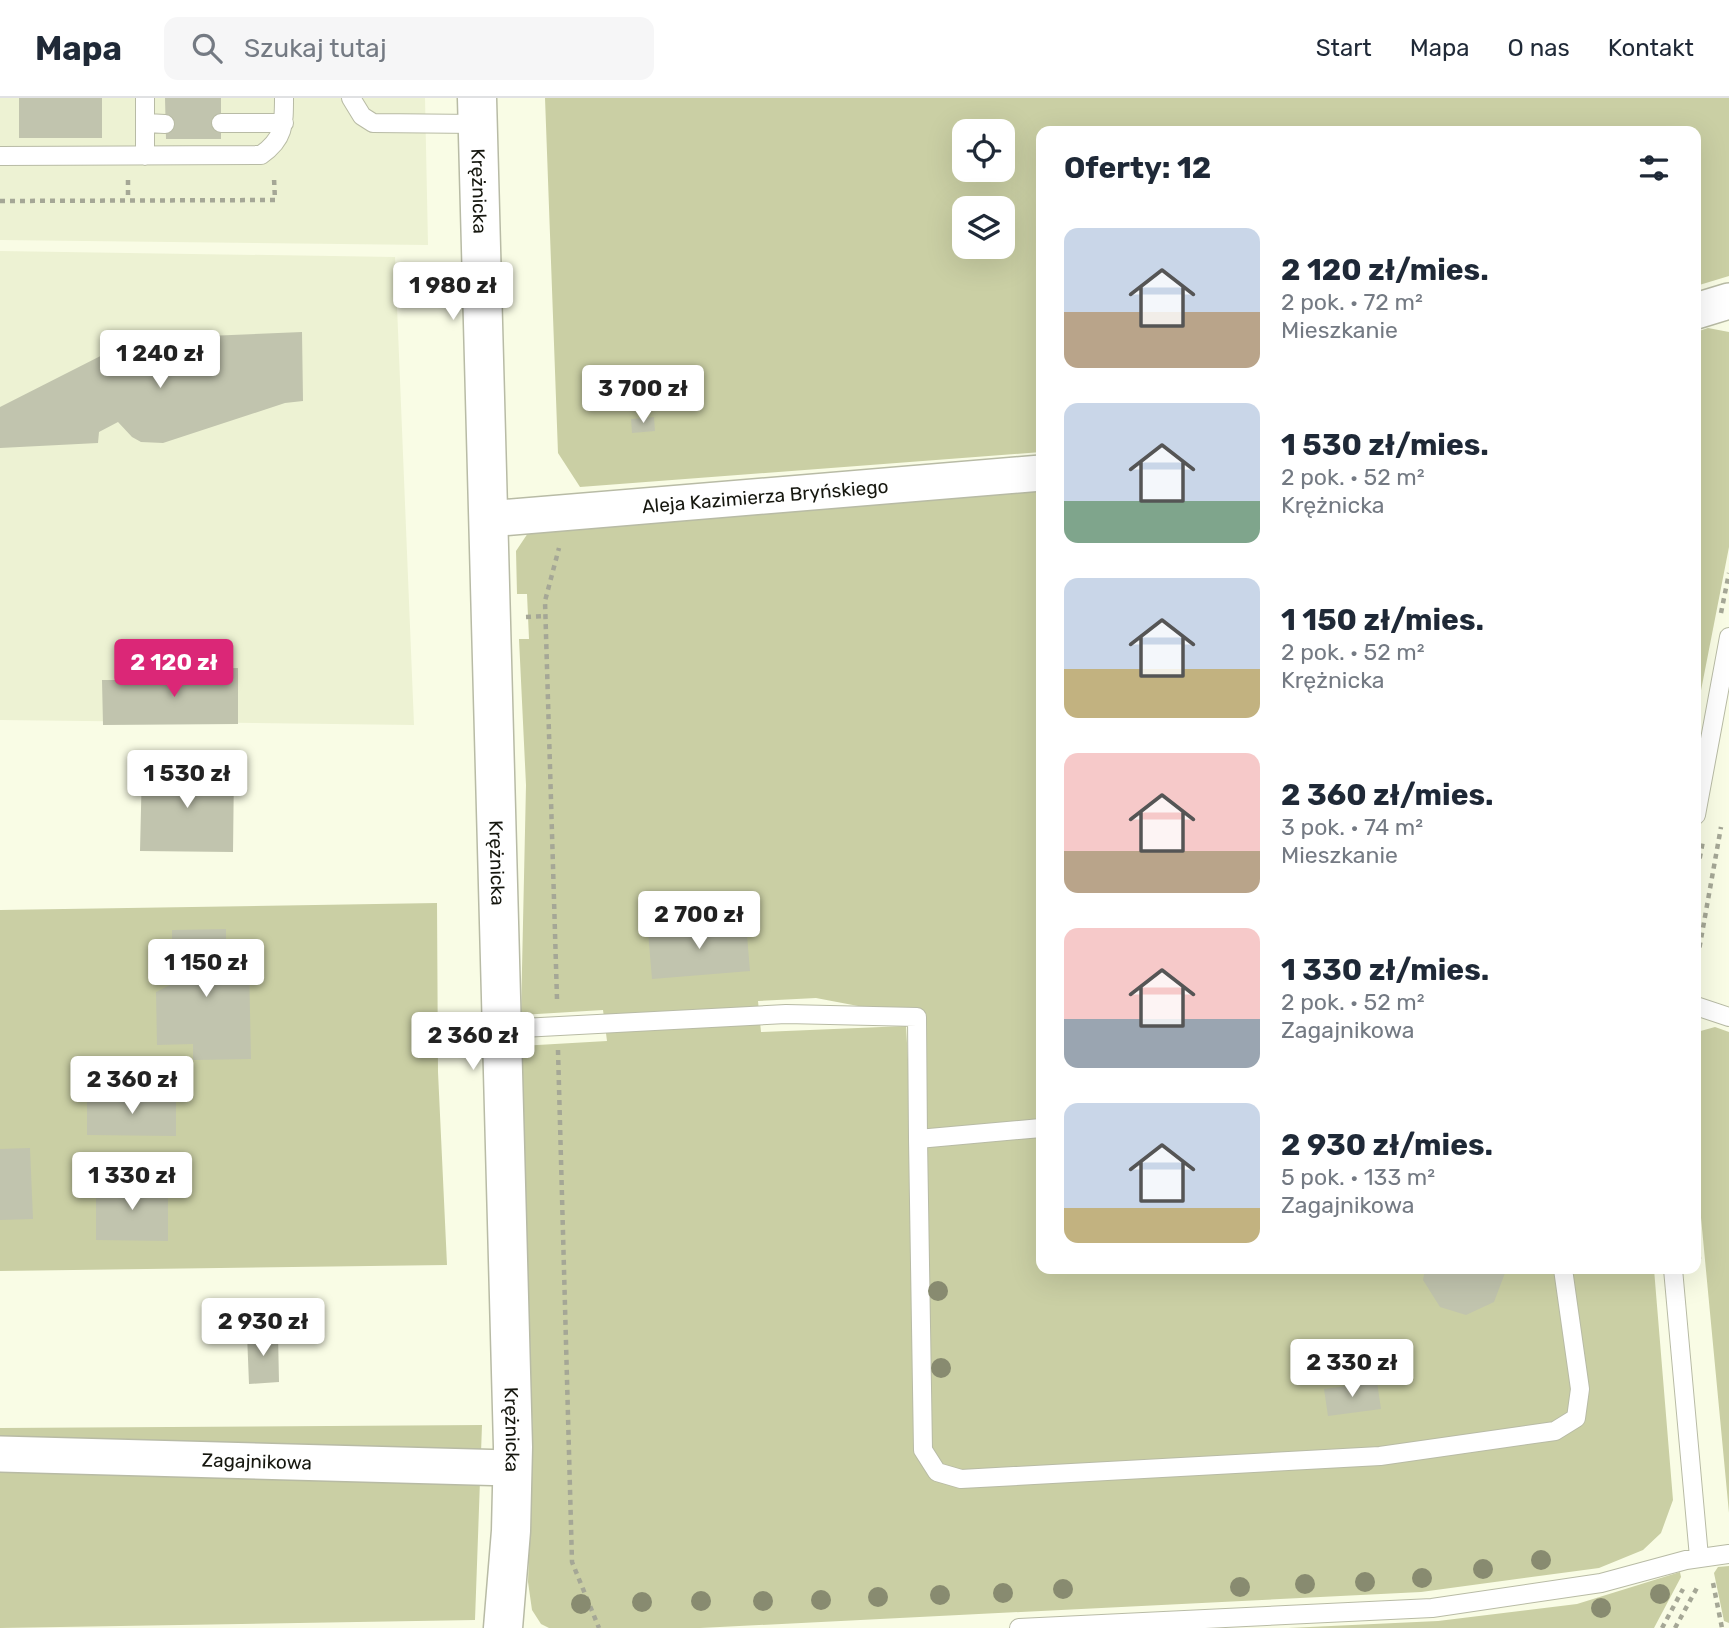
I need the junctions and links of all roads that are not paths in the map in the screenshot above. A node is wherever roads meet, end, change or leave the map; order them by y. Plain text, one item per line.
1 (145, 98) edge
2 (284, 98) edge
3 (351, 98) edge
4 (477, 111) edge
5 (146, 123) junction
6 (221, 123) dead end
7 (284, 123) junction
8 (165, 124) dead end
9 (0, 156) edge
10 (145, 156) junction
11 (1729, 302) edge
12 (1701, 310) edge
13 (1036, 472) edge
14 (488, 519) junction
15 (1729, 637) edge
16 (1701, 789) edge
17 (1701, 1008) edge
18 (1729, 1017) edge
19 (502, 1029) junction
20 (1036, 1128) edge
21 (918, 1139) junction
22 (1564, 1274) edge
23 (1673, 1274) edge
24 (0, 1454) edge
25 (513, 1468) junction
26 (1729, 1554) edge
27 (1699, 1557) junction
28 (503, 1628) edge
29 (1019, 1628) edge

1 - 5 lane
2 - 7 lane
3 - 4 lane
4 - 14 street, Krężnicka
5 - 8 lane
5 - 10 lane
6 - 7 lane
7 - 10 lane
9 - 10 lane
11 - 12 street
13 - 14 street, Aleja Kazimierza Bryńskiego
14 - 19 street, Krężnicka
15 - 16 lane
17 - 18 lane
19 - 21 lane
19 - 25 street, Krężnicka
20 - 21 lane
21 - 22 lane
23 - 27 lane
24 - 25 street, Zagajnikowa
25 - 28 street, Krężnicka
26 - 27 lane
27 - 29 lane

